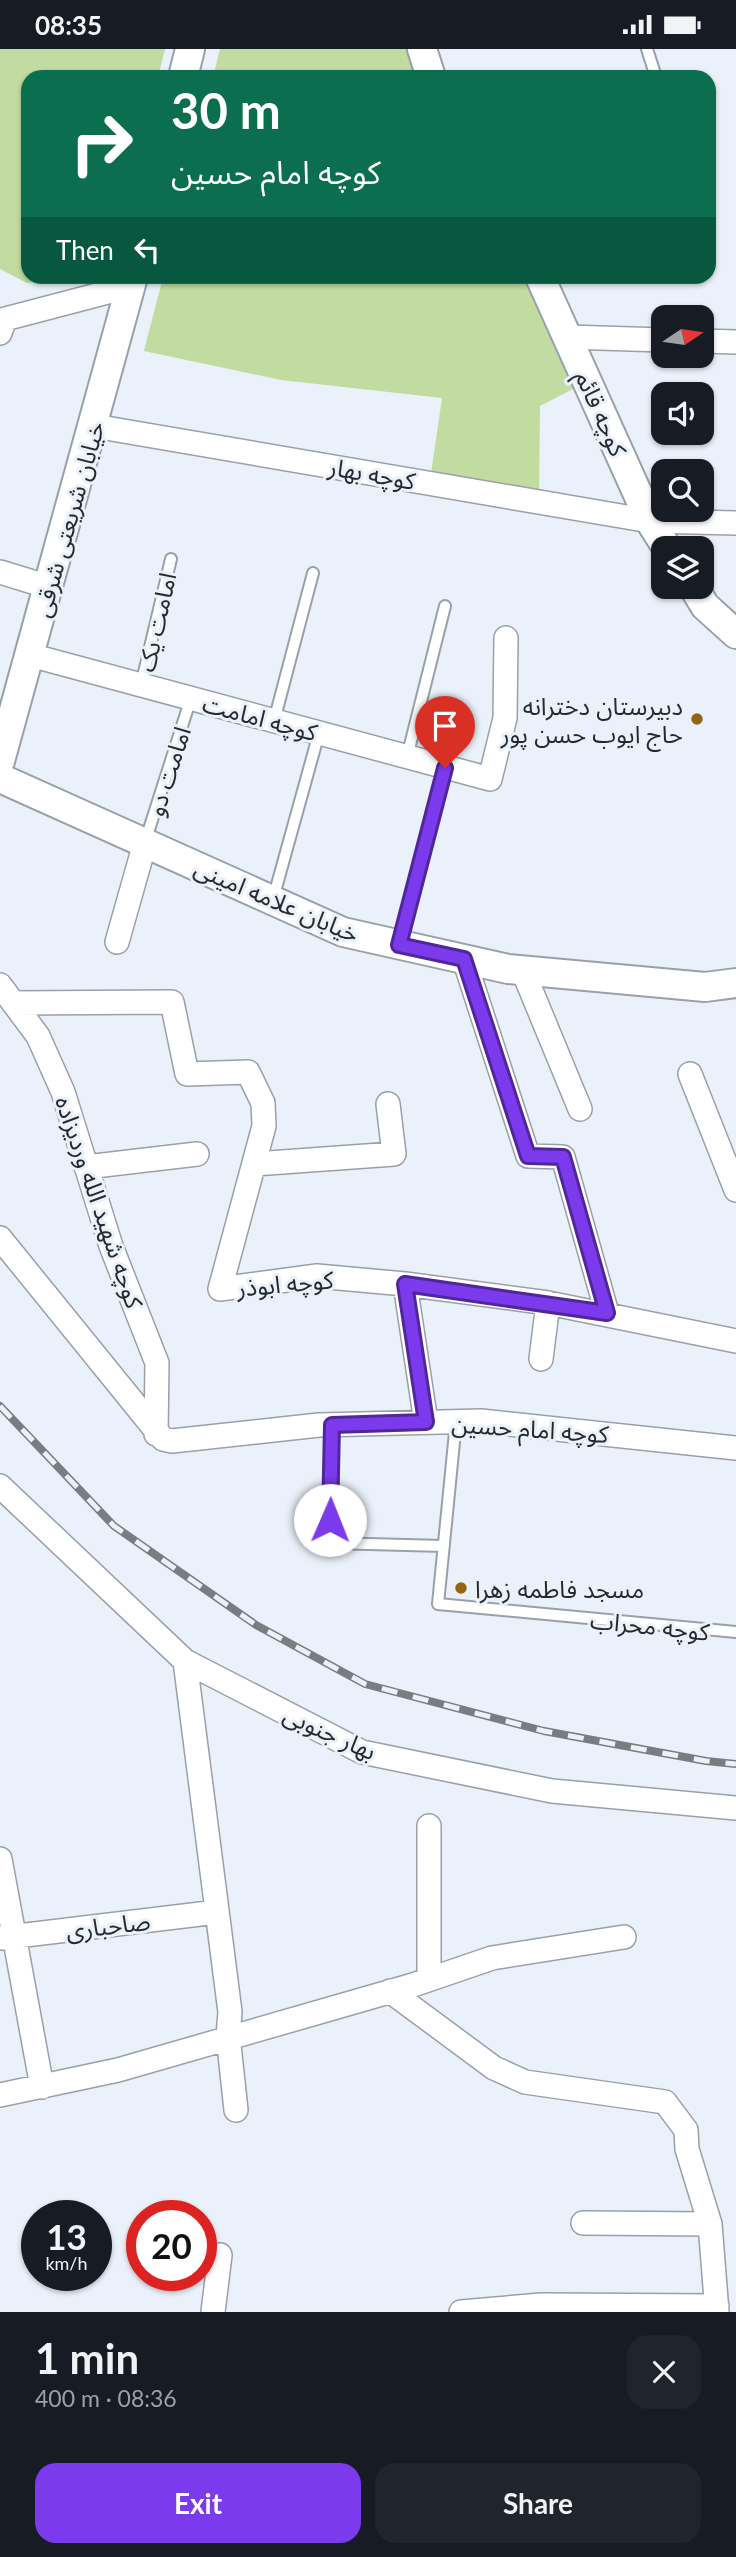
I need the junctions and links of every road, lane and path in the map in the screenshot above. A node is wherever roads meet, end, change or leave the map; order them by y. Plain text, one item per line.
1 (190, 49) edge
2 (422, 49) edge
3 (647, 49) edge
4 (185, 70) edge
5 (429, 70) edge
6 (654, 70) edge
7 (123, 284) edge
8 (131, 284) edge
9 (543, 284) edge
10 (2, 323) edge
11 (568, 337) junction
12 (651, 340) edge
13 (714, 341) edge
14 (736, 342) edge
15 (94, 426) junction
16 (650, 521) junction
17 (736, 523) edge
18 (659, 536) edge
19 (171, 559) dead end
20 (0, 572) edge
21 (313, 573) dead end
22 (49, 587) junction
23 (701, 599) edge
24 (444, 606) dead end
25 (736, 634) edge
26 (506, 638) dead end
27 (30, 655) junction
28 (141, 685) junction
29 (191, 698) junction
30 (274, 721) junction
31 (319, 733) junction
32 (407, 757) junction
33 (0, 761) edge
34 (445, 768) junction
35 (0, 778) edge
36 (145, 843) junction
37 (272, 901) junction
38 (117, 941) dead end
39 (399, 945) junction
40 (464, 959) junction
41 (523, 971) junction
42 (736, 983) edge
43 (7, 994) edge
44 (690, 1074) dead end
45 (388, 1104) dead end
46 (580, 1109) dead end
47 (197, 1154) dead end
48 (254, 1164) junction
49 (86, 1167) junction
50 (736, 1190) edge
51 (0, 1238) edge
52 (405, 1284) junction
53 (548, 1303) junction
54 (607, 1313) junction
55 (736, 1341) edge
56 (541, 1359) dead end
57 (426, 1422) junction
58 (456, 1422) junction
59 (332, 1425) junction
60 (156, 1434) junction
61 (736, 1448) edge
62 (0, 1488) edge
63 (444, 1546) junction
64 (736, 1632) edge
65 (185, 1661) junction
66 (736, 1808) edge
67 (429, 1826) dead end
68 (0, 1859) edge
69 (217, 1912) junction
70 (6, 1937) edge
71 (624, 1937) dead end
72 (429, 1979) junction
73 (390, 1991) junction
74 (228, 2036) junction
75 (42, 2087) junction
76 (0, 2095) edge
77 (236, 2110) dead end
78 (583, 2223) dead end
79 (710, 2224) junction
80 (220, 2255) dead end
81 (541, 2308) edge
82 (717, 2309) edge
83 (213, 2312) edge
84 (461, 2312) edge

1 - 4 street
2 - 5 street
3 - 6 lane
7 - 10 street
8 - 15 street, خیابان شریعتی شرقی
9 - 11 street, کوچه قائم
11 - 12 street
11 - 16 street, کوچه قائم
13 - 14 street
15 - 16 street, کوچه بهار
15 - 22 street, خیابان شریعتی شرقی
16 - 17 street, کوچه بهار
16 - 18 street, کوچه قائم
19 - 28 lane, امامت یک
20 - 22 street
21 - 30 lane
22 - 27 street, خیابان شریعتی شرقی
23 - 25 street
24 - 32 lane
26 - 34 street, کوچه امامت
27 - 28 street, کوچه امامت
27 - 33 street, خیابان شریعتی شرقی
28 - 29 street, کوچه امامت
29 - 30 street, کوچه امامت
29 - 36 lane, امامت دو
30 - 31 street, کوچه امامت
31 - 32 street, کوچه امامت
31 - 37 lane
32 - 34 street, کوچه امامت
34 - 39 lane
35 - 36 street, خیابان علامه امینی
36 - 37 street, خیابان علامه امینی
36 - 38 street
37 - 39 street, خیابان علامه امینی
39 - 40 street, خیابان علامه امینی
40 - 41 street, خیابان علامه امینی
40 - 54 street
41 - 42 street, خیابان علامه امینی
41 - 46 street
43 - 48 street, کوچه ابوذر
43 - 49 street, کوچه شهید الله وردیزاده
44 - 50 street
45 - 48 street
47 - 49 street
48 - 52 street, کوچه ابوذر
49 - 60 street, کوچه شهید الله وردیزاده
51 - 60 street
52 - 53 street, کوچه ابوذر
52 - 57 street
53 - 54 street, کوچه ابوذر
53 - 56 street
54 - 55 street, کوچه ابوذر
57 - 58 street, کوچه امام حسین
57 - 59 street, کوچه امام حسین
58 - 61 street, کوچه امام حسین
58 - 63 lane
59 - 60 street, کوچه امام حسین
59 - 63 lane
62 - 65 street, بهار جنوبی
63 - 64 lane, کوچه محراب
65 - 66 street, بهار جنوبی
65 - 69 street
67 - 72 street
68 - 70 street
69 - 70 street, صاحباری
69 - 74 street
70 - 75 street
71 - 72 street
72 - 73 street
73 - 74 street
73 - 79 street
74 - 75 street
74 - 77 street
75 - 76 street
78 - 79 street
79 - 82 street
80 - 83 street
81 - 82 street
81 - 84 street

